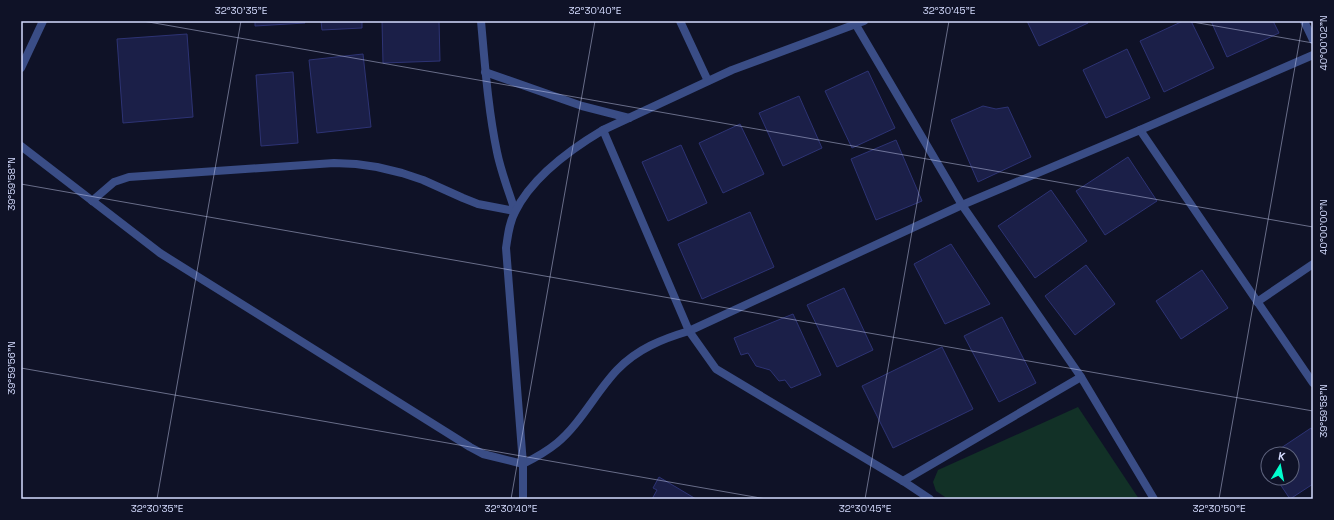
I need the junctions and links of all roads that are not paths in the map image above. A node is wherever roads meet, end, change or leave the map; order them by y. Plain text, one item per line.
1 (43, 21) edge
2 (481, 21) edge
3 (680, 21) edge
4 (864, 21) edge
5 (1304, 21) edge
6 (856, 25) junction
7 (1313, 40) edge
8 (1313, 55) edge
9 (21, 68) edge
10 (485, 72) junction
11 (708, 81) junction
12 (629, 118) junction
13 (603, 130) junction
14 (1140, 130) junction
15 (21, 146) edge
16 (92, 200) junction
17 (962, 205) junction
18 (515, 211) junction
19 (1313, 264) edge
20 (1257, 302) junction
21 (689, 331) junction
22 (1081, 377) junction
23 (1313, 383) edge
24 (523, 464) junction
25 (903, 481) junction
26 (523, 499) edge
27 (930, 499) edge
28 (1154, 499) edge

1 - 9 street
2 - 10 street
3 - 11 street
4 - 6 street
5 - 7 street
6 - 11 street
6 - 17 street
8 - 14 street
10 - 12 street
10 - 18 street
11 - 12 street
12 - 13 street
13 - 18 street
13 - 21 street
14 - 17 street
14 - 20 street
15 - 16 street
16 - 18 street
16 - 24 street
17 - 21 street
17 - 22 street
18 - 24 street
19 - 20 street
20 - 23 street
21 - 24 street
21 - 25 street
22 - 25 street
22 - 28 street
24 - 26 street
25 - 27 street

